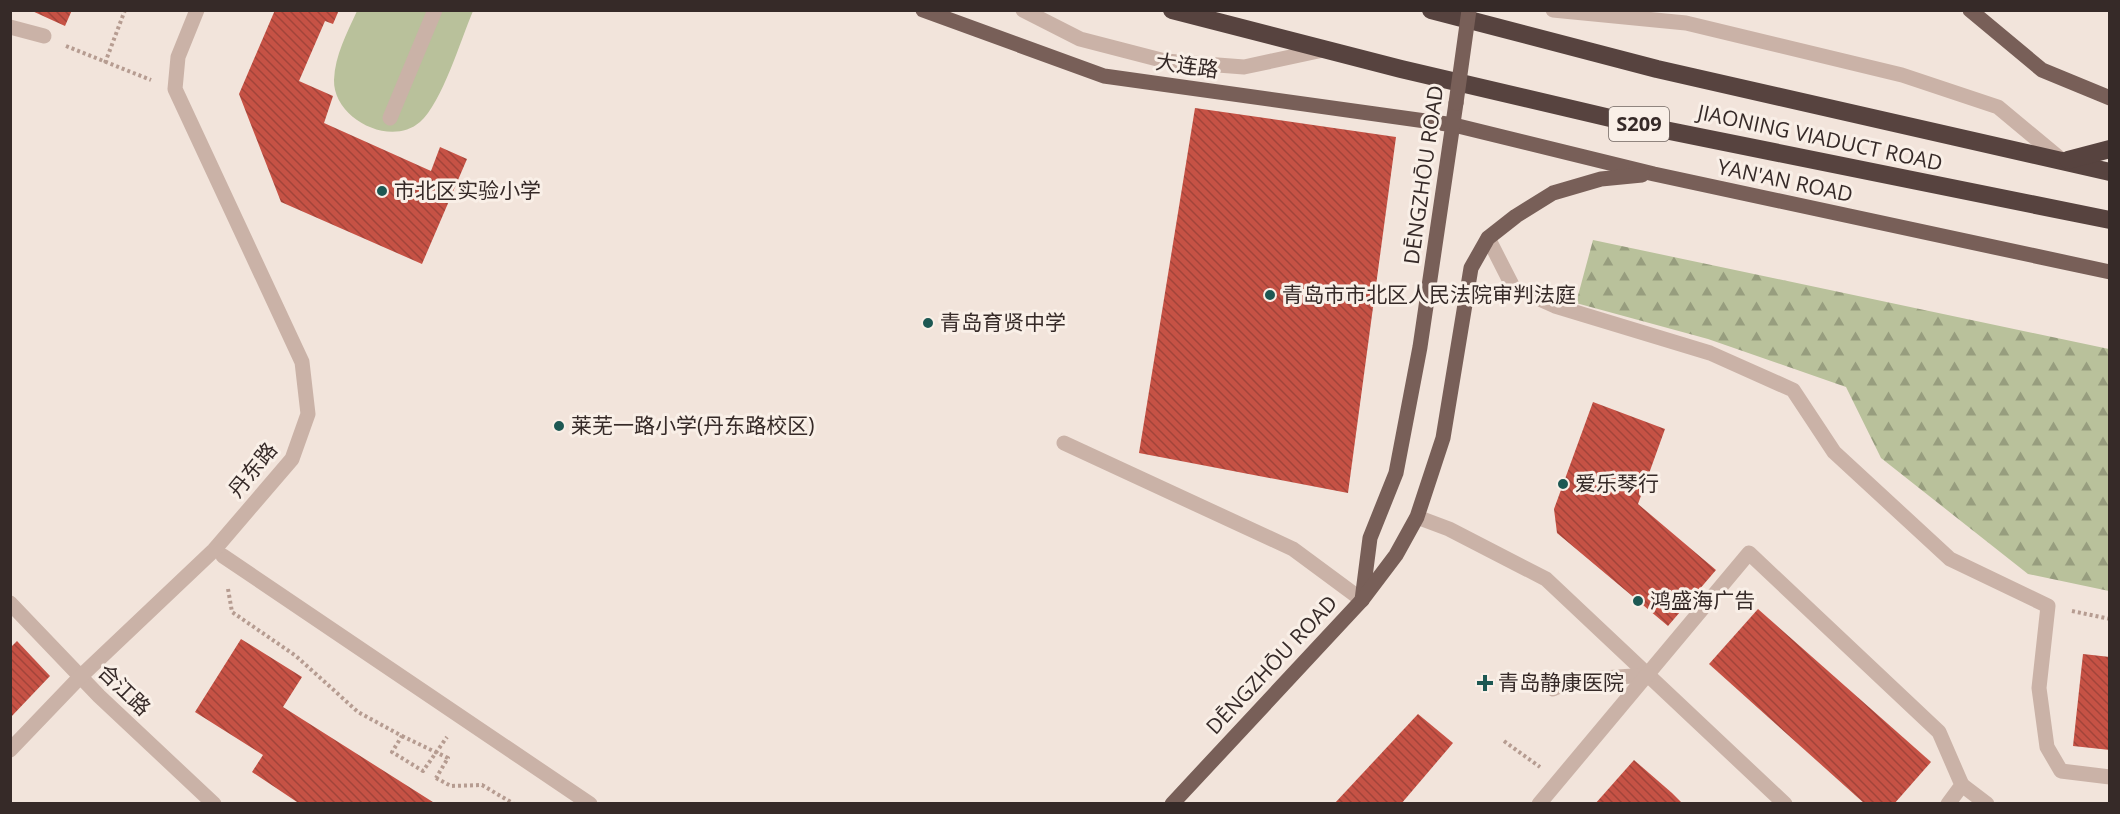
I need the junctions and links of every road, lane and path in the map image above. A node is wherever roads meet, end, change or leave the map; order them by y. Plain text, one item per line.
1 (125, 10) edge
2 (197, 10) edge
3 (435, 10) edge
4 (923, 10) edge
5 (1023, 10) edge
6 (1172, 10) edge
7 (1431, 10) edge
8 (1469, 10) edge
9 (1553, 10) edge
10 (1970, 10) edge
11 (10, 27) edge
12 (44, 36) joint
13 (1325, 50) junction
14 (105, 63) junction
15 (157, 82) dead end
16 (2109, 98) edge
17 (390, 118) dead end
18 (1454, 124) junction
19 (2109, 149) edge
20 (2063, 161) junction
21 (2109, 172) edge
22 (1654, 174) junction
23 (2109, 220) edge
24 (1488, 238) junction
25 (2109, 272) edge
26 (1064, 443) dead end
27 (1417, 517) junction
28 (223, 556) dead end
29 (1362, 600) junction
30 (10, 603) edge
31 (2048, 606) junction
32 (232, 612) dead end
33 (2109, 619) edge
34 (1648, 675) junction
35 (80, 677) junction
36 (1553, 689) dead end
37 (402, 736) junction
38 (446, 737) dead end
39 (1504, 741) dead end
40 (10, 750) edge
41 (2109, 777) edge
42 (1559, 781) junction
43 (1962, 785) junction
44 (214, 804) edge
45 (514, 804) edge
46 (590, 804) edge
47 (1172, 804) edge
48 (1539, 804) edge
49 (1785, 804) edge
50 (1948, 804) edge
51 (1987, 804) edge

1 - 14 path
2 - 35 street, 丹东路
3 - 17 street
4 - 18 main road, 大连路
5 - 13 street
6 - 13 highway, JIAONING VIADUCT ROAD / S209
7 - 20 highway, JIAONING VIADUCT ROAD
8 - 18 main road, DĒNGZHŌU ROAD, bridge
9 - 20 street
10 - 16 main road
11 - 12 street
12 - 14 path
13 - 23 highway, JIAONING VIADUCT ROAD / S209
14 - 15 path
18 - 22 main road, YAN'AN ROAD
18 - 29 main road, DĒNGZHŌU ROAD
19 - 20 highway
20 - 21 highway, JIAONING VIADUCT ROAD
22 - 24 main road
22 - 25 main road, YAN'AN ROAD
24 - 27 main road
24 - 31 street
26 - 29 street
27 - 29 main road
27 - 34 street
28 - 46 street
29 - 47 main road, DĒNGZHŌU ROAD
30 - 35 street, 合江路
31 - 33 path
31 - 41 street
32 - 37 path
34 - 36 street
34 - 42 street
34 - 43 street
34 - 49 street
35 - 40 street, 丹东路
35 - 44 street, 合江路
37 - 38 path
37 - 45 path, bridge
39 - 42 path
42 - 48 street
43 - 50 street
43 - 51 street

